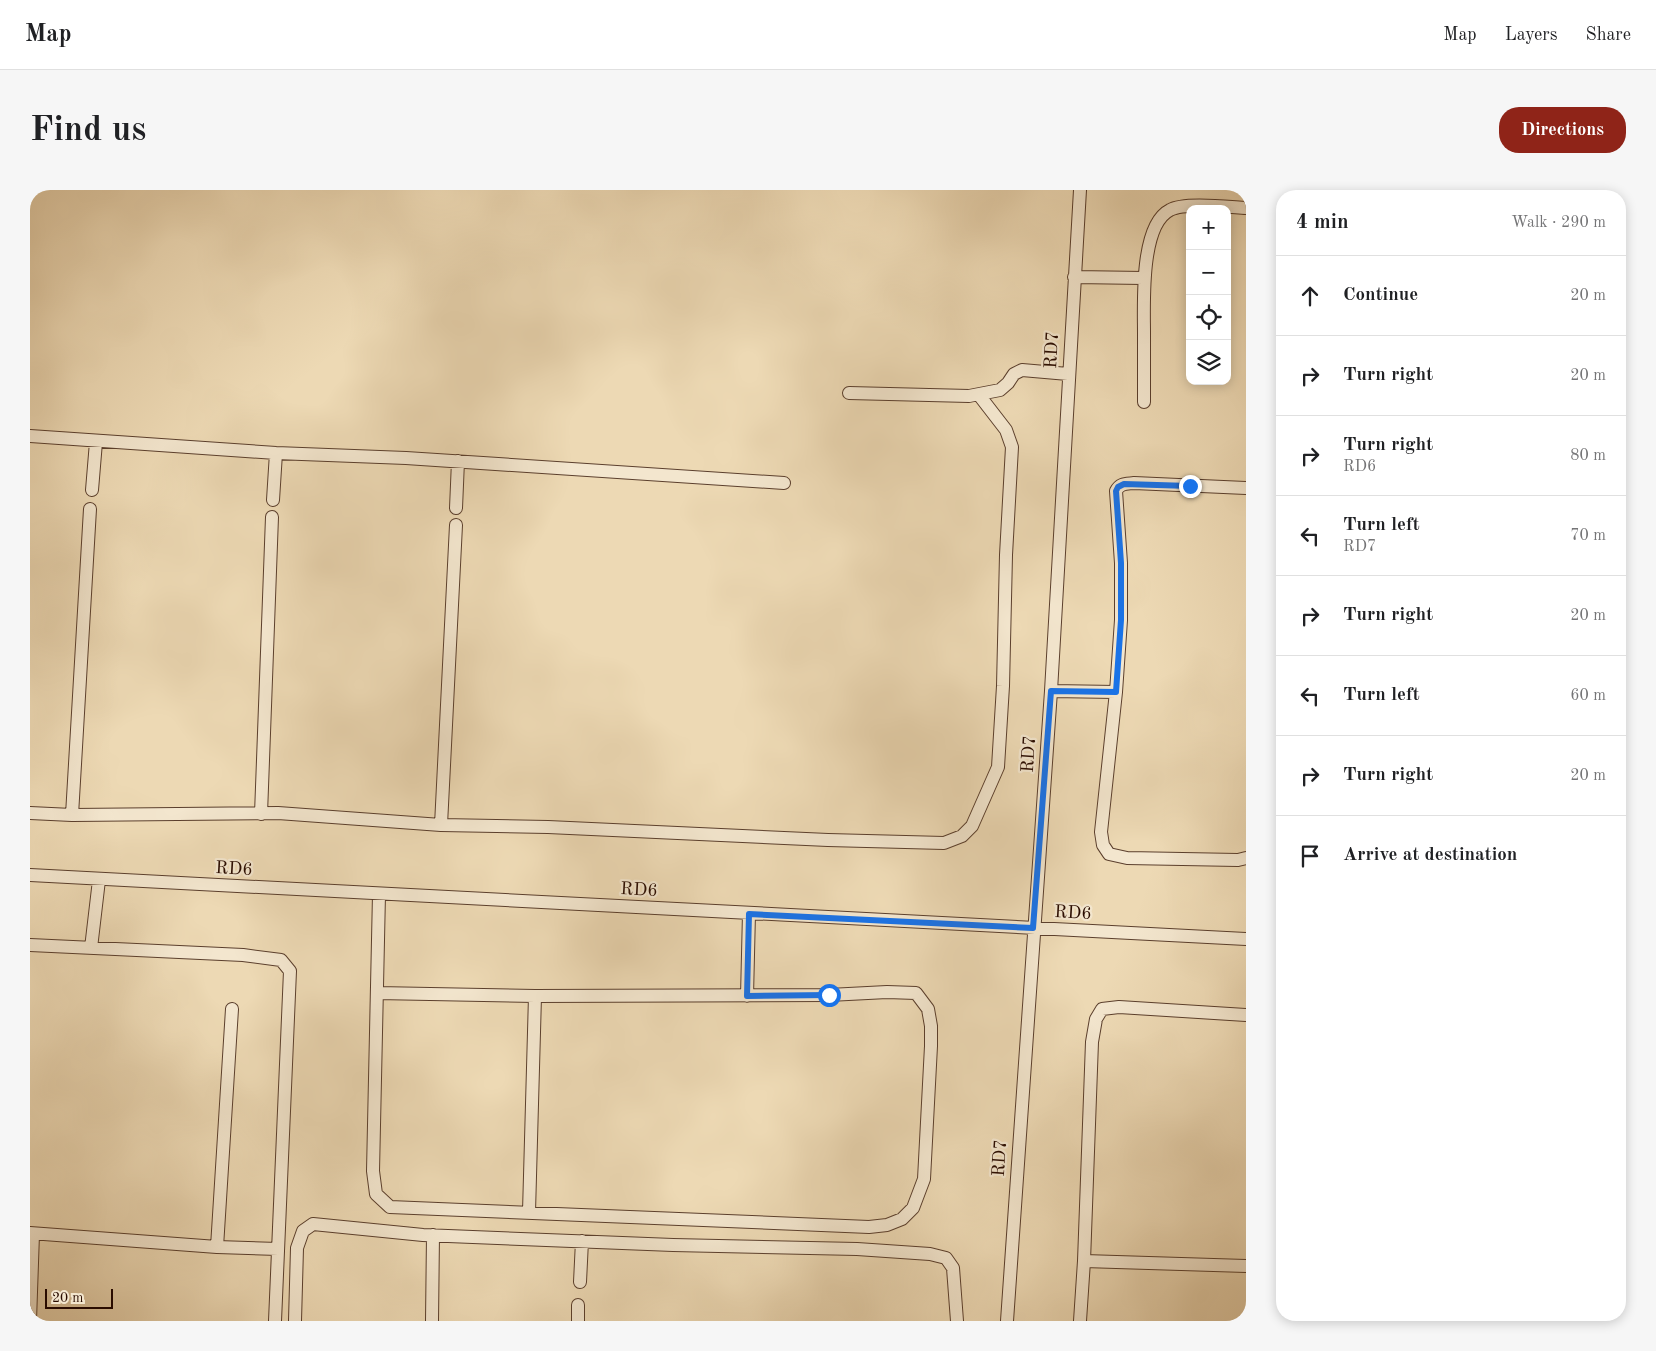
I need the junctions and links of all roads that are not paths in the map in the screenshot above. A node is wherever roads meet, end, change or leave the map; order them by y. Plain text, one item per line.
1 (1080, 190) edge
2 (1246, 208) edge
3 (1074, 277) junction
4 (1144, 278) junction
5 (1068, 374) junction
6 (849, 394) dead end
7 (979, 395) junction
8 (1144, 402) dead end
9 (30, 436) edge
10 (96, 442) junction
11 (276, 453) junction
12 (458, 461) junction
13 (784, 483) dead end
14 (1246, 488) edge
15 (92, 490) dead end
16 (273, 500) dead end
17 (456, 508) dead end
18 (90, 509) dead end
19 (272, 517) dead end
20 (456, 525) dead end
21 (1051, 691) junction
22 (1116, 692) junction
23 (30, 812) edge
24 (261, 814) junction
25 (72, 815) junction
26 (441, 825) junction
27 (1246, 858) edge
28 (30, 875) edge
29 (99, 880) junction
30 (378, 894) junction
31 (749, 914) junction
32 (1033, 928) junction
33 (1246, 939) edge
34 (30, 945) edge
35 (92, 948) junction
36 (377, 993) junction
37 (535, 996) junction
38 (747, 996) junction
39 (232, 1009) dead end
40 (1246, 1015) edge
41 (529, 1212) junction
42 (32, 1233) edge
43 (433, 1235) junction
44 (582, 1241) junction
45 (217, 1247) junction
46 (278, 1249) junction
47 (1084, 1261) junction
48 (1246, 1266) edge
49 (580, 1282) dead end
50 (578, 1305) dead end
51 (30, 1321) edge
52 (275, 1321) edge
53 (295, 1321) edge
54 (432, 1321) edge
55 (578, 1321) edge
56 (956, 1321) edge
57 (1006, 1321) edge
58 (1080, 1321) edge

1 - 3 lane, RD7
2 - 4 lane
3 - 4 lane
3 - 5 lane, RD7
4 - 8 lane
5 - 7 lane
5 - 21 lane, RD7
6 - 7 lane
7 - 26 lane
9 - 10 lane
10 - 11 lane
10 - 15 lane
11 - 12 lane
11 - 16 lane
12 - 13 lane
12 - 17 lane
14 - 22 lane
18 - 25 lane
19 - 24 lane
20 - 26 lane
21 - 22 lane
21 - 32 lane, RD7
22 - 27 lane
23 - 25 lane
24 - 25 lane
24 - 26 lane
28 - 29 lane, RD6
29 - 30 lane, RD6
29 - 35 lane
30 - 31 lane, RD6
30 - 36 lane
31 - 32 lane, RD6
31 - 38 lane
32 - 33 lane, RD6
32 - 57 lane, RD7
34 - 35 lane
35 - 46 lane
36 - 37 lane
36 - 41 lane
37 - 38 lane
37 - 41 lane
38 - 41 lane
39 - 45 lane
40 - 47 lane
42 - 45 lane
42 - 51 lane
43 - 44 lane
43 - 53 lane
43 - 54 lane
44 - 49 lane
44 - 56 lane
45 - 46 lane
46 - 52 lane
47 - 48 lane
47 - 58 lane
50 - 55 lane

